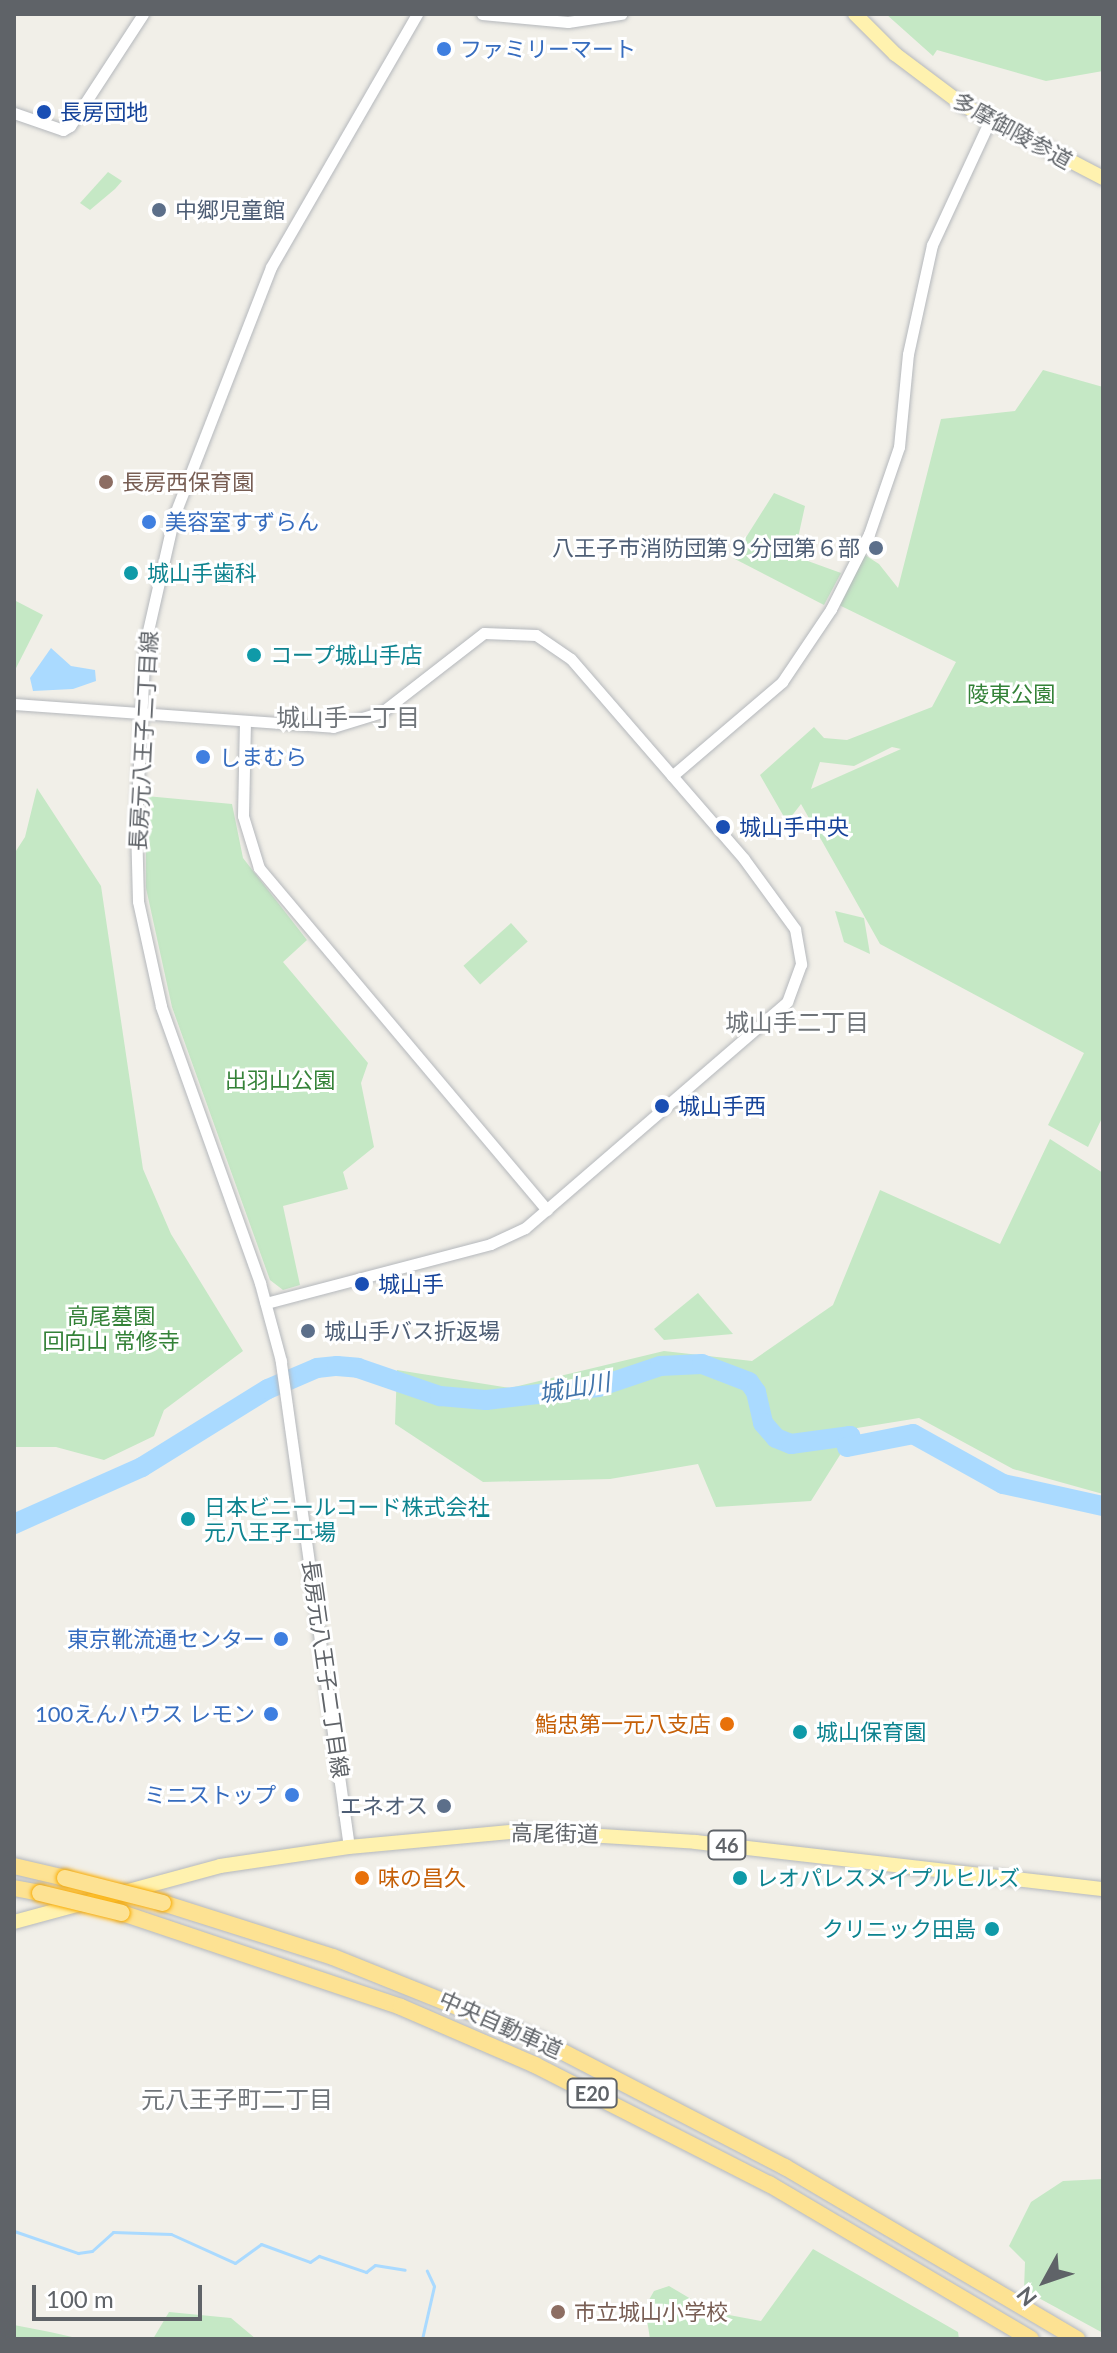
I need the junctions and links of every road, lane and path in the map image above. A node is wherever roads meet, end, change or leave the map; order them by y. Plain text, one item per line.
1 (143, 14) edge
2 (417, 14) edge
3 (482, 14) edge
4 (621, 14) edge
5 (855, 14) edge
6 (14, 113) edge
7 (989, 122) junction
8 (1103, 178) edge
9 (14, 704) edge
10 (142, 714) junction
11 (245, 721) junction
12 (672, 776) junction
13 (547, 1210) junction
14 (266, 1303) junction
15 (349, 1847) junction
16 (14, 1866) edge
17 (14, 1888) edge
18 (1103, 1889) edge
19 (14, 1922) edge
20 (1031, 2339) edge
21 (1077, 2339) edge

1 - 6 street
2 - 10 street, 長房元八王子二丁目線
3 - 4 street
5 - 7 main road, 多摩御陵参道
7 - 8 main road, 多摩御陵参道
7 - 12 street
9 - 10 street
10 - 11 street
10 - 14 street, 長房元八王子二丁目線
11 - 12 street
11 - 13 street
12 - 13 street
13 - 14 street
14 - 15 street, 長房元八王子二丁目線
15 - 18 main road, 高尾街道 / 46
15 - 19 main road, 高尾街道 / 46
16 - 21 highway, 中央自動車道 / E20, bridge
17 - 20 highway, 中央自動車道 / E20, bridge

